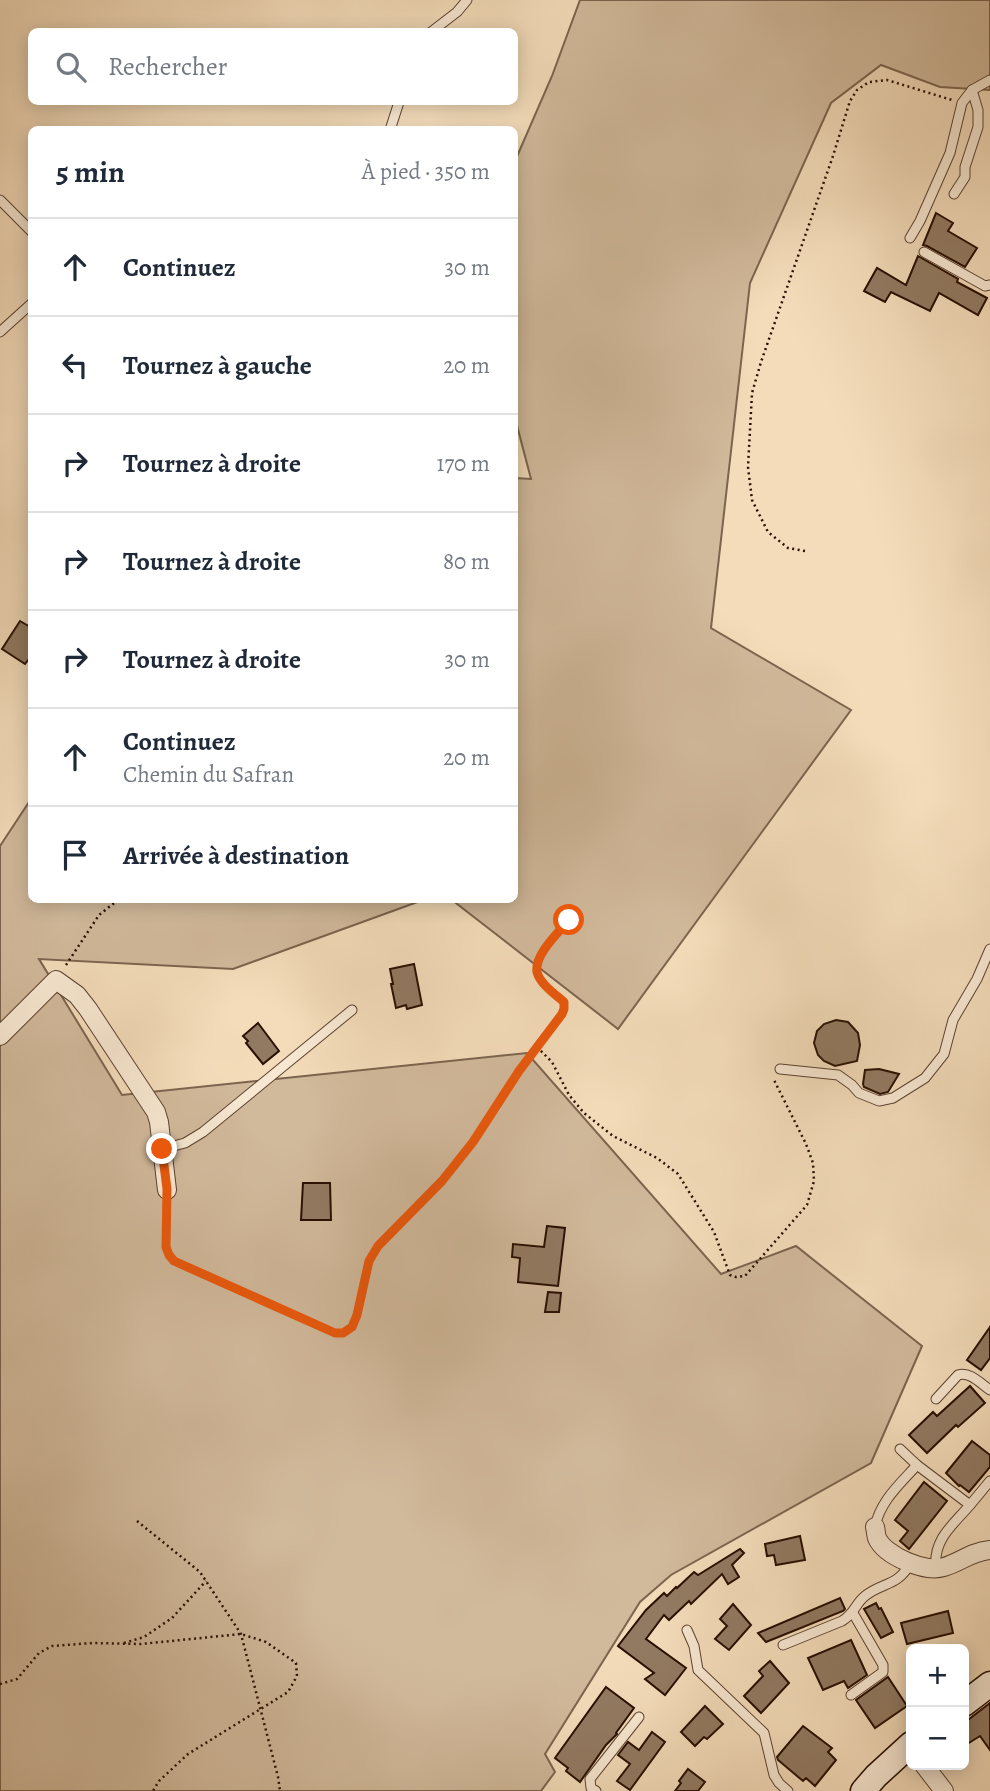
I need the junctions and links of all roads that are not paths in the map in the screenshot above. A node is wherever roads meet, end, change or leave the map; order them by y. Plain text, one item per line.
1 (467, 0) edge
2 (436, 28) edge
3 (990, 80) edge
4 (972, 90) junction
5 (398, 105) edge
6 (391, 126) edge
7 (954, 194) dead end
8 (0, 200) edge
9 (28, 228) edge
10 (910, 238) dead end
11 (924, 251) dead end
12 (990, 285) edge
13 (28, 307) edge
14 (0, 332) edge
15 (990, 949) edge
16 (352, 1010) dead end
17 (0, 1037) edge
18 (780, 1069) road end
19 (162, 1149) junction
20 (167, 1189) road end
21 (990, 1390) edge
22 (936, 1399) dead end
23 (900, 1449) dead end
24 (916, 1465) junction
25 (990, 1481) edge
26 (970, 1505) junction
27 (875, 1527) joint
28 (990, 1550) edge
29 (910, 1564) junction
30 (936, 1568) junction
31 (853, 1613) junction
32 (687, 1630) dead end
33 (783, 1645) dead end
34 (990, 1684) edge
35 (851, 1695) dead end
36 (969, 1700) edge
37 (639, 1717) dead end
38 (906, 1756) edge
39 (928, 1770) edge
40 (596, 1791) edge
41 (788, 1791) edge
42 (863, 1791) edge
43 (944, 1791) edge

1 - 2 lane
3 - 4 lane
4 - 7 lane
4 - 10 lane
5 - 6 lane
8 - 9 lane
11 - 12 lane
13 - 14 lane
15 - 18 lane
16 - 19 lane
17 - 19 street
19 - 20 street
21 - 22 lane
23 - 24 lane
24 - 26 lane
24 - 27 lane
25 - 26 lane
26 - 30 lane
27 - 29 street
28 - 30 street
29 - 30 street
29 - 31 lane
31 - 33 lane
31 - 35 lane
32 - 41 lane
34 - 36 street
37 - 40 lane
38 - 42 street
39 - 43 street

